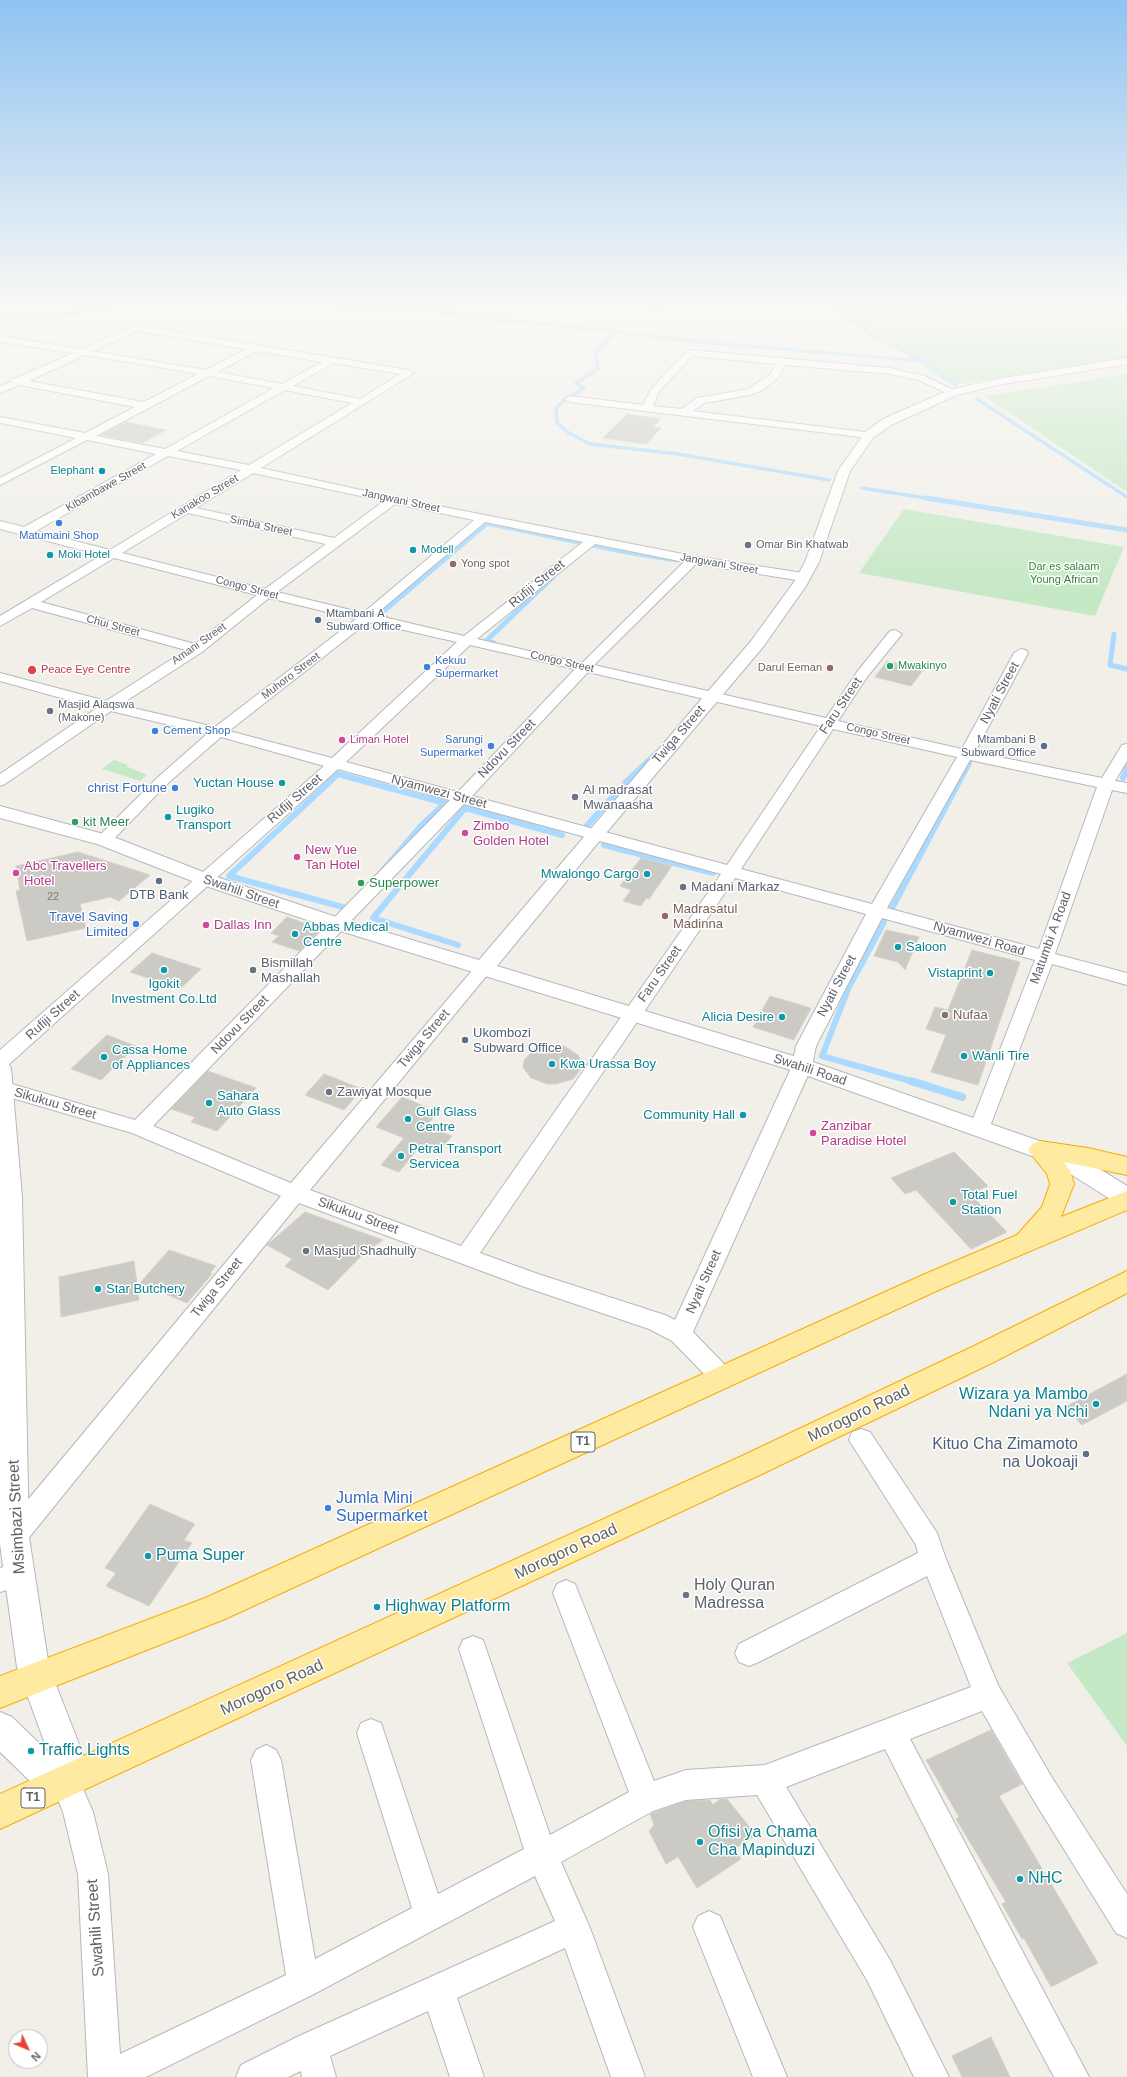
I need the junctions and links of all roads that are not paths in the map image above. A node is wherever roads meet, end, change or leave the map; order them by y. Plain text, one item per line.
1 (126, 402) edge
2 (155, 402) edge
3 (257, 402) edge
4 (362, 402) edge
5 (600, 402) edge
6 (650, 402) edge
7 (698, 402) edge
8 (931, 402) edge
9 (147, 406) junction
10 (647, 408) junction
11 (684, 412) junction
12 (0, 420) edge
13 (869, 435) junction
14 (86, 437) junction
15 (167, 453) junction
16 (251, 469) junction
17 (0, 482) edge
18 (393, 500) junction
19 (186, 509) junction
20 (483, 518) junction
21 (0, 525) edge
22 (26, 531) junction
23 (592, 540) junction
24 (335, 542) junction
25 (112, 552) junction
26 (693, 560) junction
27 (803, 577) junction
28 (266, 594) junction
29 (29, 603) junction
30 (365, 617) junction
31 (0, 622) edge
32 (894, 634) dead end
33 (467, 640) junction
34 (197, 649) junction
35 (1021, 653) dead end
36 (585, 667) junction
37 (0, 677) edge
38 (712, 696) junction
39 (107, 706) junction
40 (831, 723) junction
41 (218, 732) junction
42 (1127, 748) edge
43 (966, 755) junction
44 (335, 764) junction
45 (0, 781) edge
46 (1106, 784) junction
47 (1127, 788) edge
48 (461, 798) junction
49 (0, 812) edge
50 (594, 835) junction
51 (104, 840) junction
52 (731, 872) junction
53 (204, 879) junction
54 (877, 910) junction
55 (338, 924) junction
56 (1045, 958) junction
57 (482, 970) junction
58 (1127, 979) edge
59 (632, 1015) junction
60 (0, 1061) edge
61 (802, 1066) junction
62 (1, 1082) edge
63 (138, 1128) junction
64 (979, 1129) junction
65 (1040, 1150) junction
66 (1127, 1166) edge
67 (295, 1193) junction
68 (1127, 1199) edge
69 (1023, 1244) junction
70 (466, 1256) junction
71 (1127, 1281) edge
72 (680, 1334) junction
73 (6, 1347) edge
74 (721, 1379) junction
75 (861, 1440) dead end
76 (14, 1537) junction
77 (933, 1559) junction
78 (10, 1577) edge
79 (566, 1593) dead end
80 (473, 1649) dead end
81 (749, 1653) dead end
82 (36, 1677) junction
83 (0, 1692) edge
84 (988, 1695) junction
85 (0, 1729) edge
86 (891, 1731) junction
87 (371, 1733) dead end
88 (266, 1760) dead end
89 (765, 1780) junction
90 (66, 1783) junction
91 (646, 1799) junction
92 (0, 1812) edge
93 (542, 1856) junction
94 (430, 1916) junction
95 (1127, 1922) edge
96 (709, 1927) dead end
97 (574, 1928) junction
98 (303, 1983) junction
99 (438, 1991) junction
100 (315, 2063) edge
101 (105, 2077) edge
102 (110, 2077) edge
103 (253, 2077) edge
104 (467, 2077) edge
105 (628, 2077) edge
106 (770, 2077) edge
107 (932, 2077) edge
108 (1072, 2077) edge

1 - 9 street
2 - 9 street
3 - 15 street, Kibambawe Street
4 - 16 street, Kariakoo Street
5 - 10 street
6 - 10 street
7 - 11 street
8 - 13 street, Twiga Street
9 - 14 street
10 - 11 street
11 - 13 street
12 - 14 street, Jangwani Street
13 - 27 street, Twiga Street
14 - 15 street, Jangwani Street
14 - 17 street
15 - 16 street, Jangwani Street
15 - 22 street, Kibambawe Street
16 - 18 street, Jangwani Street
16 - 19 street, Kariakoo Street
18 - 20 street, Jangwani Street
18 - 24 street, Amani Street
19 - 24 street, Simba Street
19 - 25 street, Kariakoo Street
20 - 23 street, Jangwani Street
20 - 30 street, Muhoro Street
21 - 22 street, Congo Street
22 - 25 street, Congo Street
23 - 26 street, Jangwani Street
23 - 33 street, Rufiji Street
24 - 28 street, Amani Street
25 - 28 street, Congo Street
25 - 29 street, Kariakoo Street
26 - 27 street, Jangwani Street
26 - 36 street, Ndovu Street
27 - 38 street, Twiga Street
28 - 30 street, Congo Street
28 - 34 street, Amani Street
29 - 31 street, Kariakoo Street
29 - 34 street, Chui Street
30 - 33 street, Congo Street
30 - 41 street, Muhoro Street
32 - 40 street, Faru Street
33 - 36 street, Congo Street
33 - 44 street, Rufiji Street
34 - 39 street, Amani Street
35 - 43 street, Nyati Street
36 - 38 street, Congo Street
36 - 48 street, Ndovu Street
37 - 39 street, Nyamwezi Street
38 - 40 street, Congo Street
38 - 50 street, Twiga Street
39 - 41 street, Nyamwezi Street
39 - 45 street, Amani Street
40 - 43 street, Congo Street
40 - 52 street, Faru Street
41 - 44 street, Nyamwezi Street
41 - 51 street, Muhoro Street
42 - 46 street, Matumbi A Road
43 - 46 street, Congo Street
43 - 54 street, Nyati Street
44 - 48 street, Nyamwezi Street
44 - 53 street, Rufiji Street
46 - 47 street, Congo Street
46 - 56 street, Matumbi A Road
48 - 50 street, Nyamwezi Street
48 - 55 street, Ndovu Street
49 - 51 street, Swahili Street
50 - 52 street, Nyamwezi Street
50 - 57 street, Twiga Street
51 - 53 street, Swahili Street
52 - 54 street, Nyamwezi Street
52 - 59 street, Faru Street
53 - 55 street, Swahili Street
53 - 60 street, Rufiji Street
54 - 56 street, Nyamwezi Road
54 - 61 street, Nyati Street
55 - 57 street, Swahili Street
55 - 63 street, Ndovu Street
56 - 58 street, Nyamwezi Road
56 - 64 street, Matumbi A Road
57 - 59 street, Swahili Road
57 - 67 street, Twiga Street
59 - 61 street, Swahili Road
59 - 70 street, Faru Street
61 - 64 street, Swahili Road
61 - 72 street, Nyati Street
62 - 63 street, Sikukuu Street
62 - 73 street, Msimbazi Street
63 - 67 street, Sikukuu Street
64 - 65 street, Swahili Road
65 - 66 highway
65 - 68 street, Swahili Road
65 - 69 highway
67 - 70 street, Sikukuu Street
67 - 76 street, Twiga Street
68 - 69 highway, T1
69 - 74 highway, T1
70 - 72 street, Sikukuu Street
71 - 90 highway, Morogoro Road / T1
72 - 74 street, Sikukuu Street
73 - 76 street, Msimbazi Street
74 - 82 highway, T1
75 - 77 street
76 - 78 street, Msimbazi Street
77 - 81 street
77 - 84 street
78 - 82 street, Msimbazi Street
79 - 91 street
80 - 93 street
82 - 83 highway, T1
82 - 90 street, Msimbazi Street
84 - 86 street
84 - 95 street
85 - 90 street
86 - 89 street
86 - 108 street
87 - 94 street
88 - 98 street
89 - 91 street
89 - 107 street
90 - 92 highway, Morogoro Road / T1
90 - 101 street, Swahili Street
91 - 93 street
93 - 94 street
93 - 97 street
94 - 98 street
96 - 106 street
97 - 99 street
97 - 105 street
98 - 102 street
99 - 100 street
99 - 104 street
100 - 103 street

